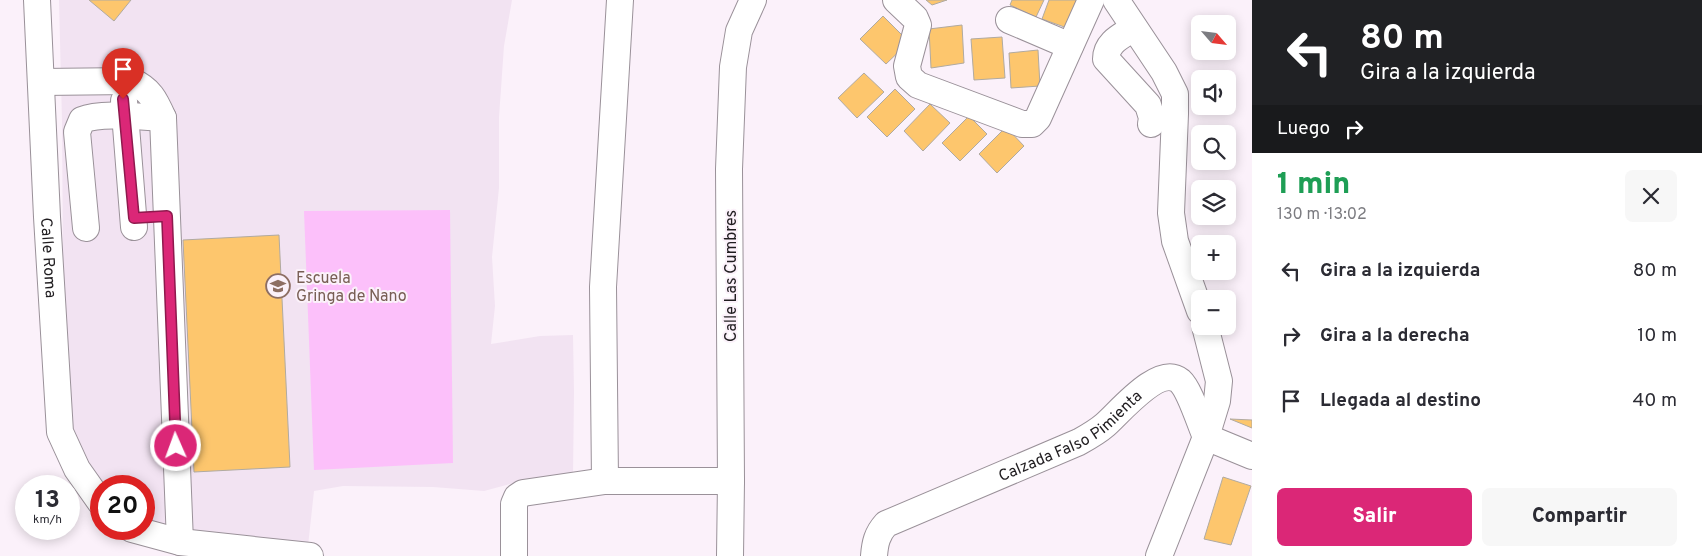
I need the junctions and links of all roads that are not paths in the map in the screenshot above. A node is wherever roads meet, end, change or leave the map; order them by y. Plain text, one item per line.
1 (620, 0) edge
2 (753, 0) edge
3 (896, 0) edge
4 (1091, 0) edge
5 (1116, 0) edge
6 (33, 1) edge
7 (1009, 20) dead end
8 (1134, 28) junction
9 (1070, 46) junction
10 (121, 81) junction
11 (41, 82) junction
12 (125, 117) junction
13 (163, 118) junction
14 (1151, 124) dead end
15 (167, 216) junction
16 (86, 228) dead end
17 (1192, 290) edge
18 (1207, 335) edge
19 (1206, 438) junction
20 (1252, 456) edge
21 (605, 481) junction
22 (731, 481) junction
23 (90, 487) edge
24 (155, 535) edge
25 (180, 542) junction
26 (310, 556) edge
27 (514, 556) edge
28 (730, 556) edge
29 (874, 556) edge
30 (1159, 556) edge

1 - 21 street
2 - 22 street, Calle Las Cumbres
3 - 9 street
4 - 9 street
5 - 8 street
6 - 11 street, Calle Roma
7 - 9 street
8 - 14 street
8 - 17 street
10 - 11 street
10 - 12 street
10 - 13 street
11 - 23 street, Calle Roma
12 - 13 street
12 - 15 street
12 - 16 street
13 - 15 street
15 - 25 street
18 - 19 street
19 - 20 street
19 - 29 street, Calzada Falso Pimienta
19 - 30 street
21 - 22 street
21 - 27 street
22 - 28 street, Calle Las Cumbres
24 - 25 street
25 - 26 street

